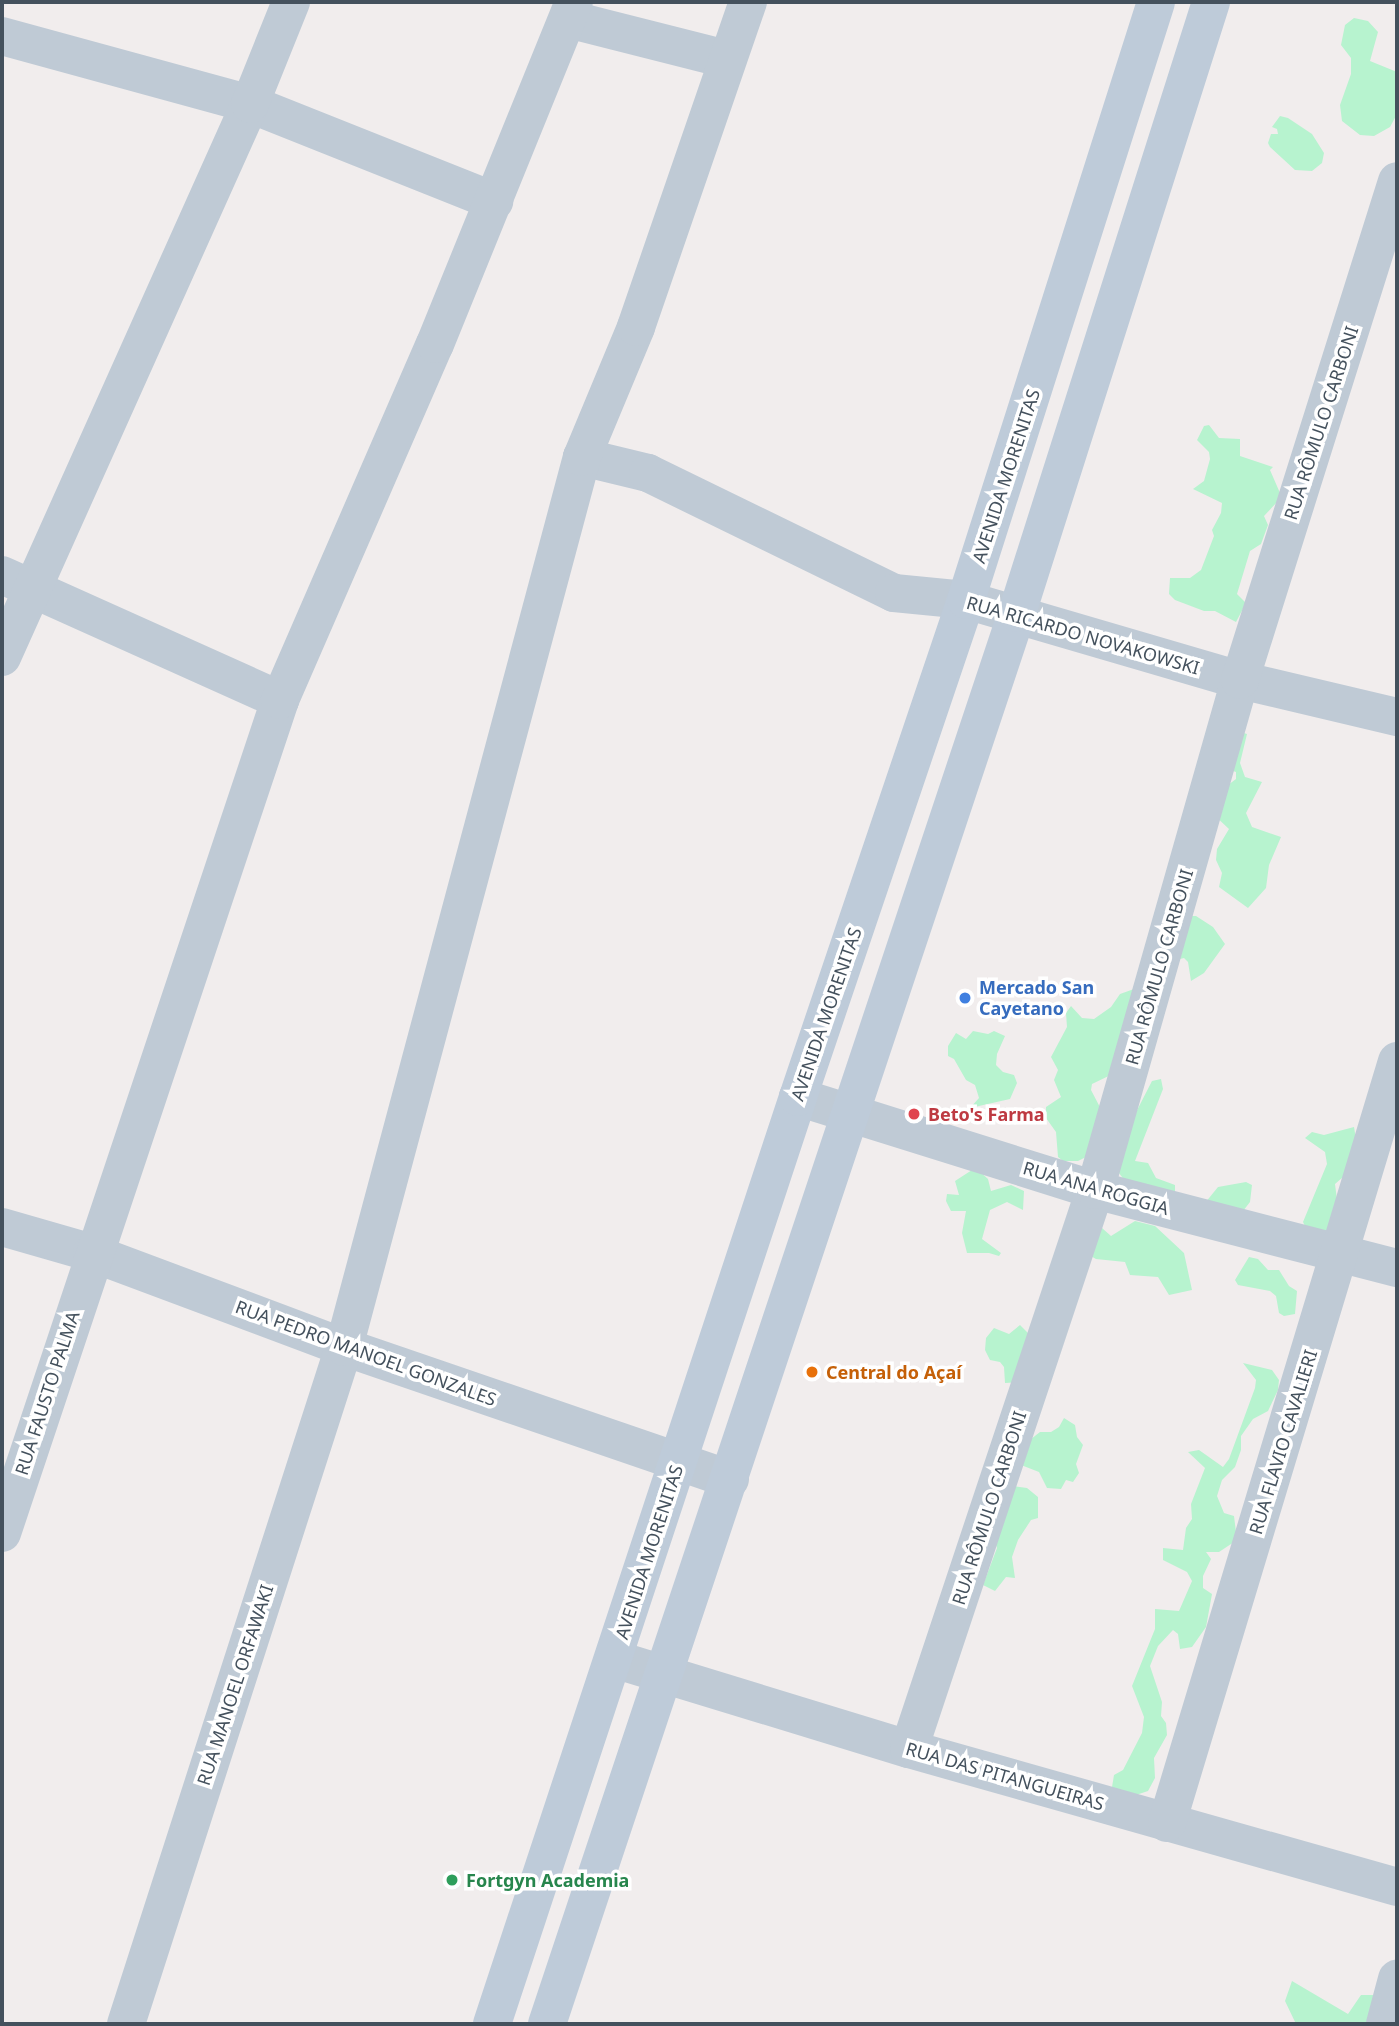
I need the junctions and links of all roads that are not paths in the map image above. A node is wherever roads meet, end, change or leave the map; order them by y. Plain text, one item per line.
1 (291, 2) edge
2 (748, 2) edge
3 (1156, 2) edge
4 (1211, 2) edge
5 (571, 10) edge
6 (2, 36) edge
7 (726, 59) junction
8 (250, 104) junction
9 (1397, 181) edge
10 (494, 201) junction
11 (582, 457) junction
12 (17, 582) edge
13 (966, 600) junction
14 (1017, 613) junction
15 (2, 657) edge
16 (1240, 680) junction
17 (280, 699) junction
18 (1397, 717) edge
19 (1397, 1061) edge
20 (798, 1097) junction
21 (848, 1114) junction
22 (1095, 1190) junction
23 (2, 1227) edge
24 (93, 1253) junction
25 (1340, 1253) junction
26 (1397, 1268) edge
27 (344, 1347) junction
28 (678, 1463) junction
29 (730, 1479) junction
30 (2, 1534) edge
31 (614, 1659) junction
32 (666, 1674) junction
33 (909, 1749) junction
34 (1167, 1823) junction
35 (1397, 1888) edge
36 (1397, 1979) edge
37 (126, 2024) edge
38 (492, 2024) edge
39 (547, 2024) edge
40 (1385, 2024) edge

1 - 8 street
2 - 7 street, RUA MANOEL ORFAWAKI
3 - 13 main road, AVENIDA MORENITAS
4 - 14 main road
5 - 7 street
5 - 10 street, RUA FAUSTO PALMA
6 - 8 street
7 - 11 street, RUA MANOEL ORFAWAKI
8 - 10 street
8 - 12 street
9 - 16 street, RUA RÔMULO CARBONI
10 - 17 street, RUA FAUSTO PALMA
11 - 13 street, RUA RICARDO NOVAKOWSKI
11 - 27 street, RUA MANOEL ORFAWAKI
12 - 15 street
12 - 17 street
13 - 14 street, RUA RICARDO NOVAKOWSKI
13 - 20 main road, AVENIDA MORENITAS
14 - 16 street, RUA RICARDO NOVAKOWSKI
14 - 21 main road
16 - 18 street, RUA RICARDO NOVAKOWSKI
16 - 22 street, RUA RÔMULO CARBONI
17 - 24 street, RUA FAUSTO PALMA
19 - 25 street, RUA FLAVIO CAVALIERI
20 - 21 street, RUA ANA ROGGIA
20 - 28 main road, AVENIDA MORENITAS
21 - 22 street, RUA ANA ROGGIA
21 - 29 main road
22 - 25 street, RUA ANA ROGGIA
22 - 33 street, RUA RÔMULO CARBONI
23 - 24 street, RUA PEDRO MANOEL GONZALES
24 - 27 street, RUA PEDRO MANOEL GONZALES
24 - 30 street, RUA FAUSTO PALMA
25 - 26 street, RUA ANA ROGGIA
25 - 34 street, RUA FLAVIO CAVALIERI
27 - 28 street, RUA PEDRO MANOEL GONZALES
27 - 37 street, RUA MANOEL ORFAWAKI
28 - 29 street, RUA PEDRO MANOEL GONZALES
28 - 31 main road, AVENIDA MORENITAS
29 - 32 main road
31 - 32 street, RUA DAS PITANGUEIRAS
31 - 38 main road, AVENIDA MORENITAS
32 - 33 street, RUA DAS PITANGUEIRAS
32 - 39 main road
33 - 34 street, RUA DAS PITANGUEIRAS
34 - 35 street, RUA DAS PITANGUEIRAS
36 - 40 street

